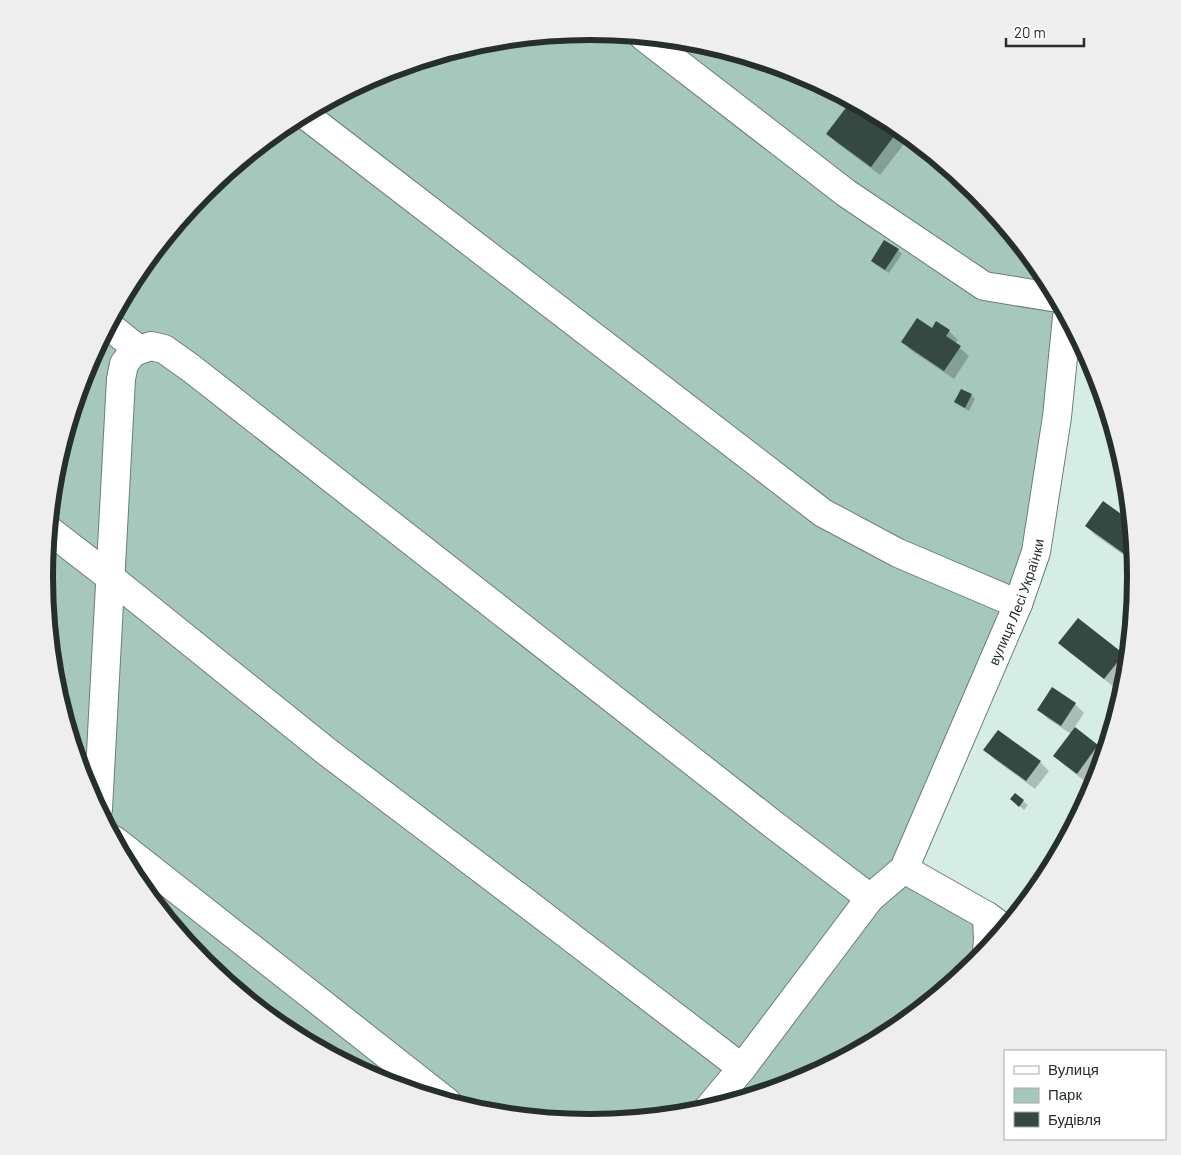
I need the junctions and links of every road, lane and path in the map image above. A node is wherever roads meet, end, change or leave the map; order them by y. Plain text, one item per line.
1 (653, 44) edge
2 (311, 119) edge
3 (1048, 296) edge
4 (1066, 327) edge
5 (114, 330) edge
6 (139, 350) junction
7 (55, 535) edge
8 (111, 578) junction
9 (1018, 604) junction
10 (99, 794) edge
11 (128, 851) edge
12 (904, 869) junction
13 (870, 898) junction
14 (996, 923) edge
15 (988, 939) edge
16 (742, 1068) junction
17 (433, 1091) edge
18 (715, 1100) edge

1 - 3 street
2 - 9 street
4 - 9 street, вулиця Лесі Українки
5 - 6 street
6 - 8 street
6 - 13 street
7 - 8 street
8 - 10 street
8 - 16 street
9 - 12 street, вулиця Лесі Українки
11 - 17 street
12 - 13 street
12 - 14 street
13 - 16 street
14 - 15 street
16 - 18 street

